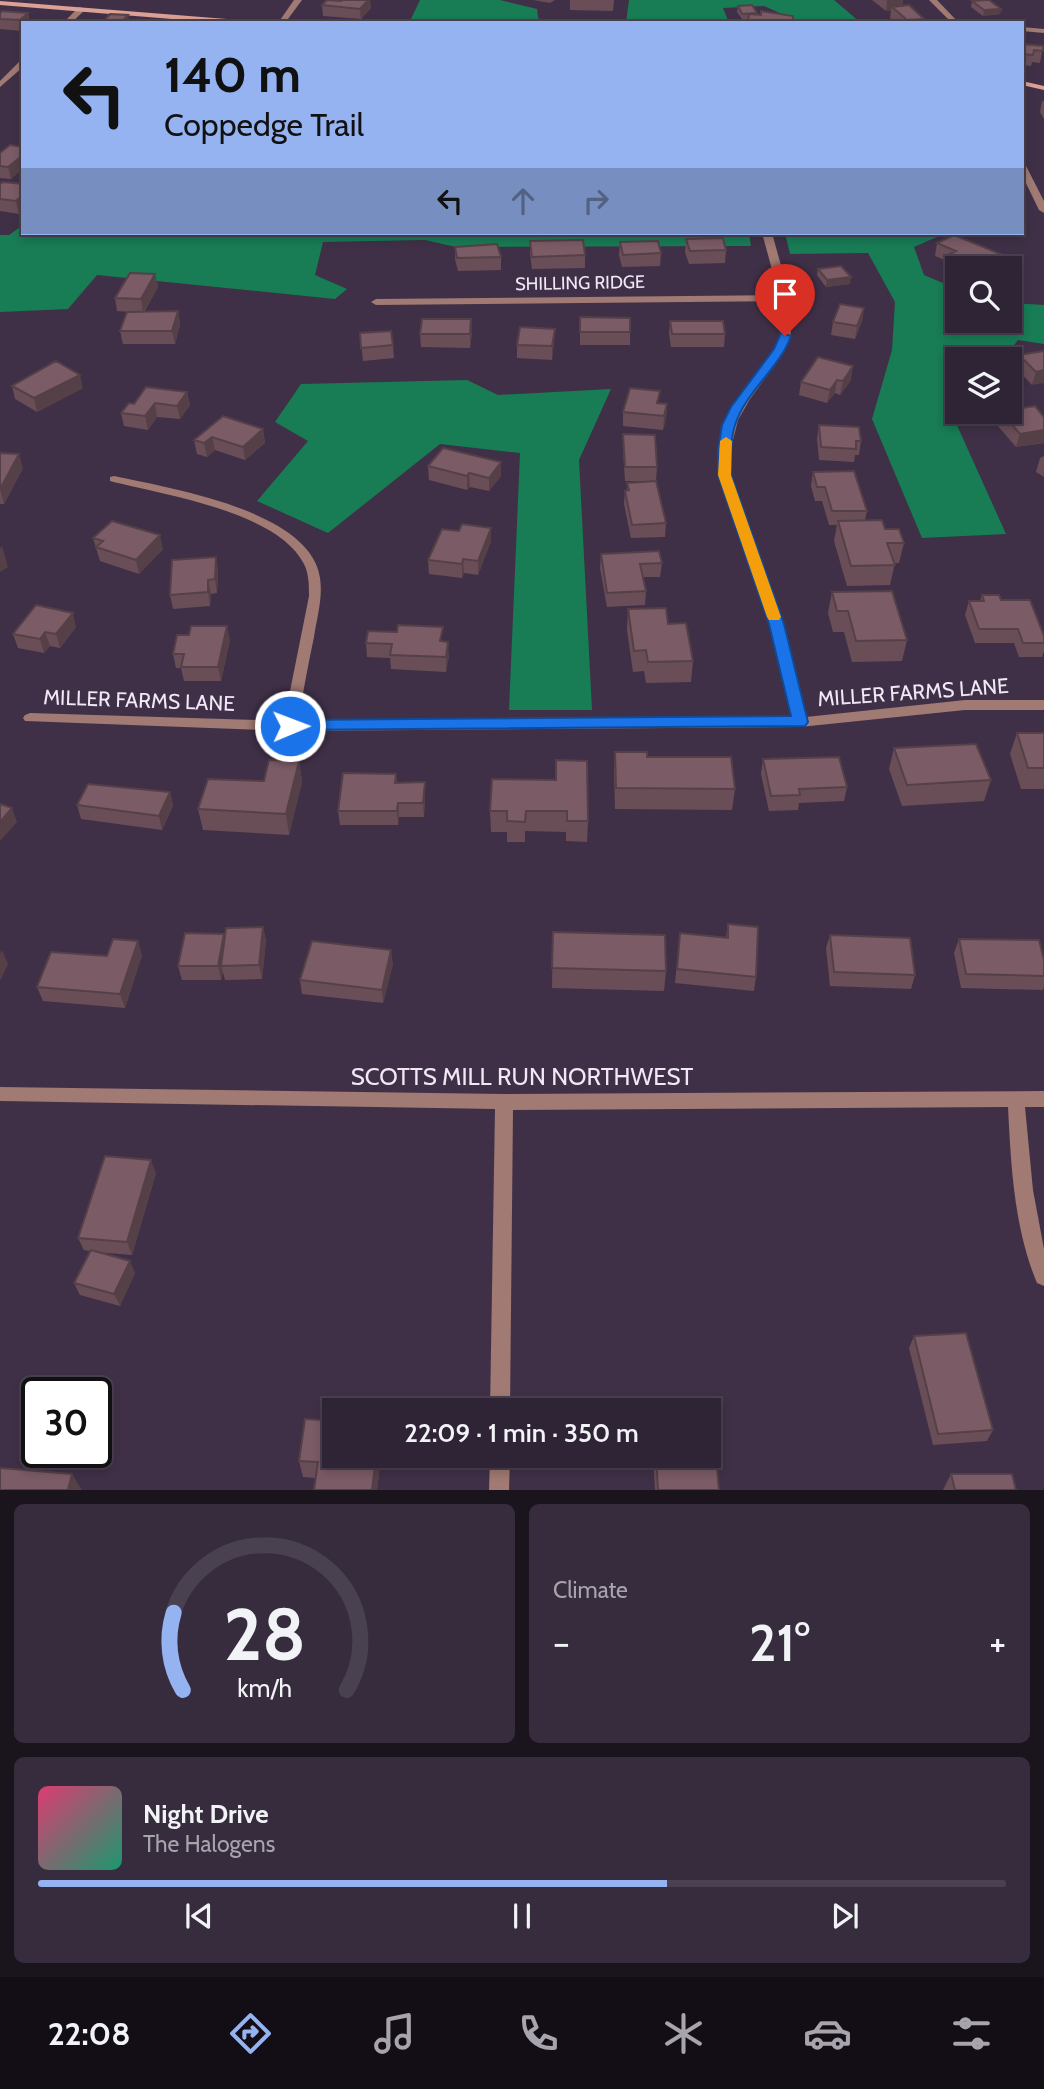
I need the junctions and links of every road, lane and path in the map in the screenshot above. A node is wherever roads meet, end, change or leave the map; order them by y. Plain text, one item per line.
1 (298, 0) edge
2 (933, 0) edge
3 (6, 2) edge
4 (82, 9) junction
5 (68, 21) edge
6 (228, 21) edge
7 (282, 21) edge
8 (954, 21) edge
9 (1024, 29) edge
10 (1044, 31) edge
11 (21, 65) edge
12 (1024, 83) edge
13 (0, 85) edge
14 (1044, 88) edge
15 (1024, 170) edge
16 (1044, 210) edge
17 (768, 235) edge
18 (785, 298) junction
19 (376, 302) dead end
20 (114, 479) dead end
21 (1044, 705) edge
22 (30, 718) dead end
23 (800, 722) junction
24 (290, 726) junction
25 (0, 1094) edge
26 (1016, 1099) junction
27 (1044, 1099) edge
28 (504, 1102) junction
29 (1044, 1277) edge
30 (500, 1398) edge
31 (500, 1468) edge
32 (499, 1490) edge

1 - 7 street
2 - 8 street
3 - 4 street
4 - 5 street
4 - 6 street
9 - 10 street
11 - 13 street
12 - 14 street
15 - 16 street
17 - 18 street
18 - 19 street, SHILLING RIDGE
18 - 23 street
20 - 24 street
21 - 23 street, MILLER FARMS LANE
22 - 24 street, MILLER FARMS LANE
23 - 24 street, MILLER FARMS LANE
25 - 28 street, SCOTTS MILL RUN NORTHWEST
26 - 27 street, SCOTTS MILL RUN NORTHWEST
26 - 28 street, SCOTTS MILL RUN NORTHWEST
26 - 29 street
28 - 30 street
31 - 32 street

